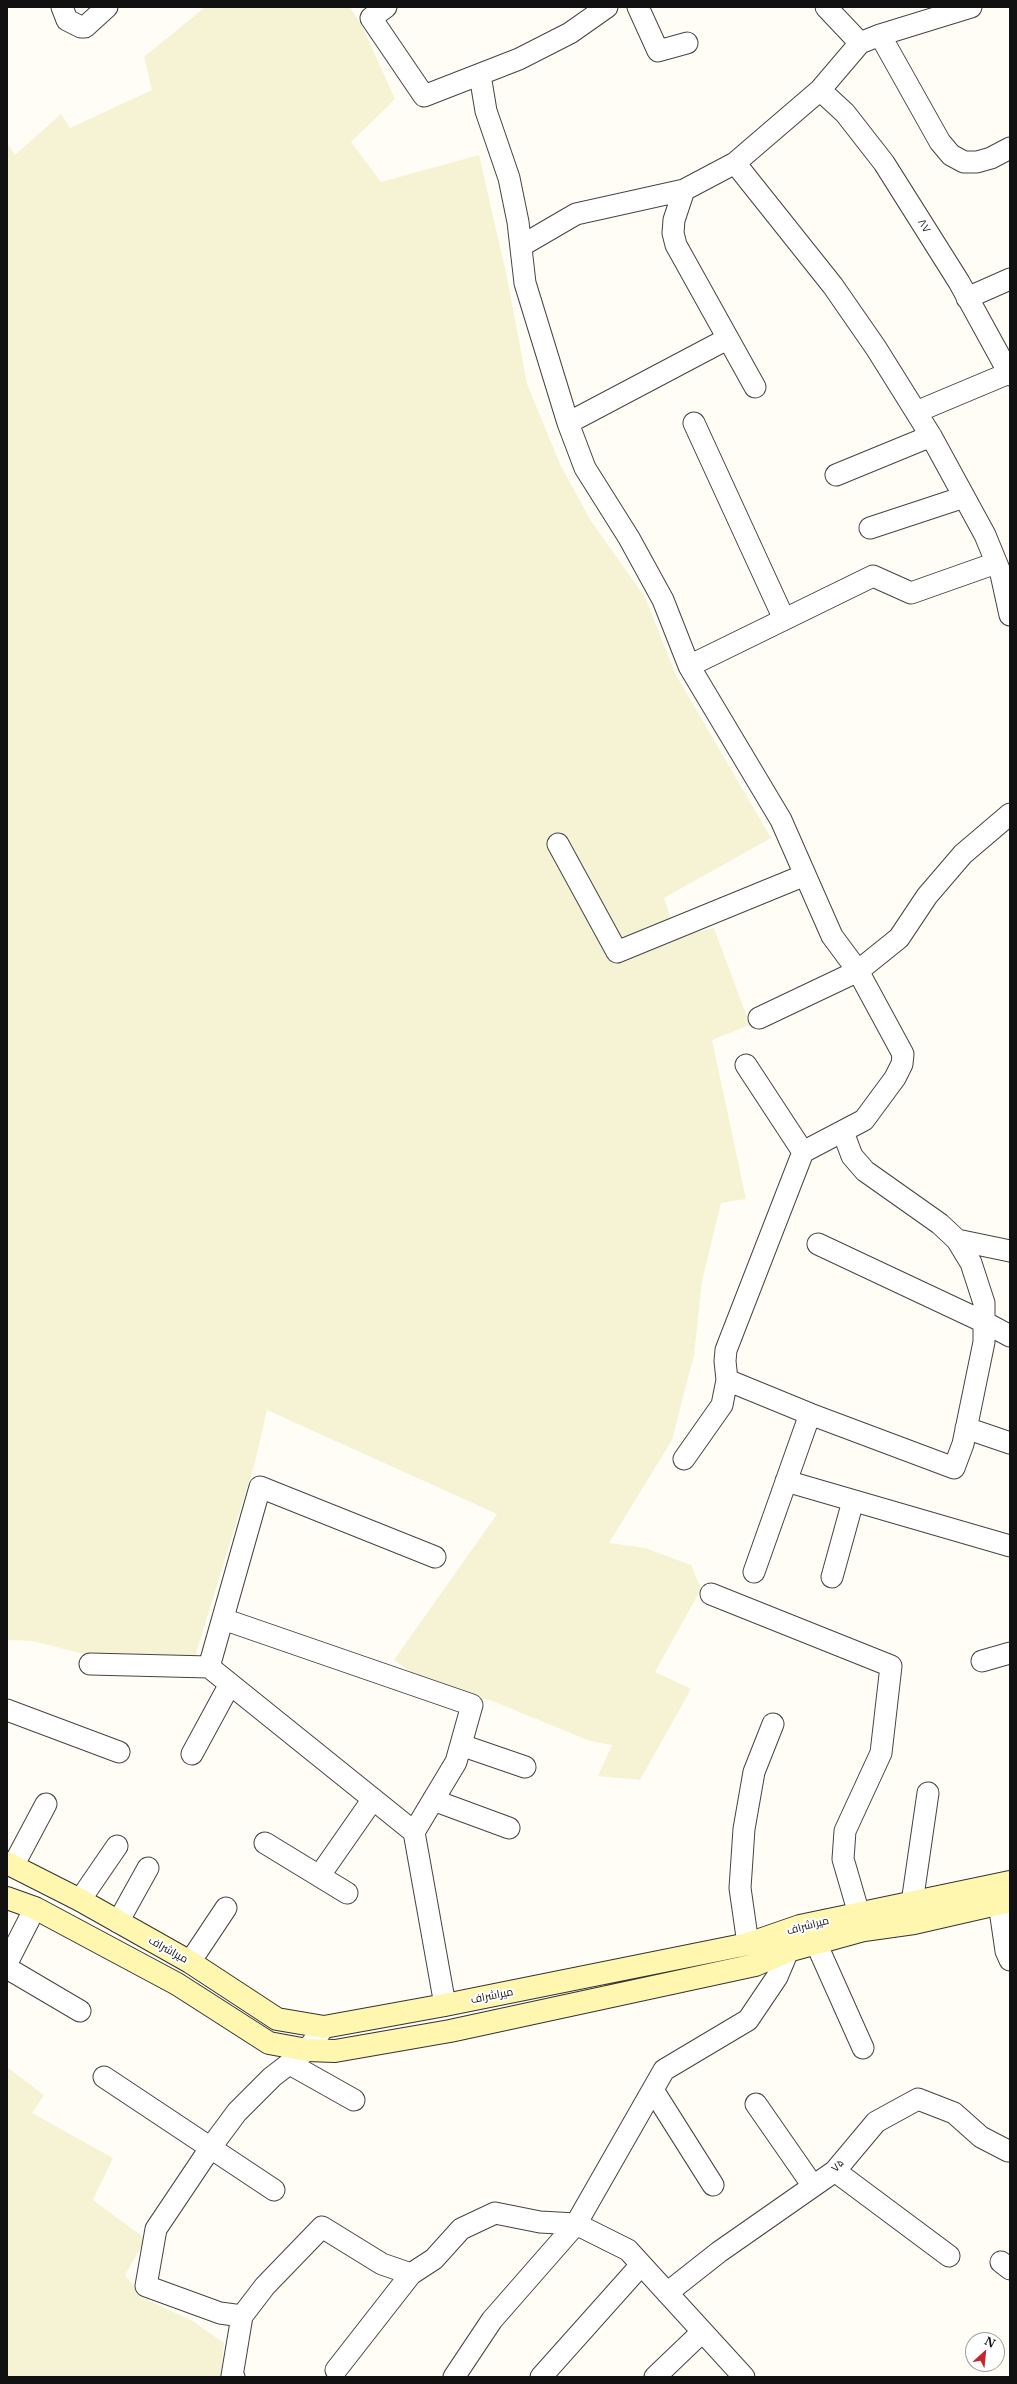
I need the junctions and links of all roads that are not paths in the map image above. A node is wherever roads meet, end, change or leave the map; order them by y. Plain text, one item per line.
1 (62, 7) edge
2 (107, 7) edge
3 (386, 7) edge
4 (607, 7) edge
5 (638, 7) edge
6 (826, 7) edge
7 (972, 7) edge
8 (880, 35) junction
9 (687, 42) dead end
10 (860, 44) junction
11 (480, 74) junction
12 (820, 90) junction
13 (1010, 148) edge
14 (735, 163) junction
15 (684, 190) junction
16 (521, 246) junction
17 (1010, 279) edge
18 (967, 298) junction
19 (727, 339) junction
20 (1007, 365) edge
21 (755, 388) dead end
22 (916, 412) junction
23 (568, 423) junction
24 (694, 423) dead end
25 (931, 436) junction
26 (836, 475) dead end
27 (964, 497) junction
28 (870, 528) dead end
29 (996, 563) junction
30 (1010, 615) edge
31 (784, 618) junction
32 (689, 666) junction
33 (1010, 814) edge
34 (558, 844) dead end
35 (805, 876) junction
36 (858, 971) junction
37 (759, 1018) dead end
38 (746, 1065) dead end
39 (843, 1132) junction
40 (803, 1152) junction
41 (957, 1240) junction
42 (818, 1244) dead end
43 (1010, 1251) edge
44 (984, 1322) junction
45 (1010, 1336) edge
46 (727, 1380) junction
47 (810, 1414) junction
48 (966, 1428) junction
49 (1010, 1443) edge
50 (684, 1459) dead end
51 (786, 1481) junction
52 (853, 1501) junction
53 (1010, 1546) edge
54 (435, 1557) dead end
55 (754, 1572) dead end
56 (832, 1576) dead end
57 (711, 1594) dead end
58 (223, 1619) junction
59 (1010, 1653) edge
60 (982, 1661) dead end
61 (90, 1664) dead end
62 (209, 1667) junction
63 (230, 1684) junction
64 (7, 1710) edge
65 (773, 1724) dead end
66 (461, 1745) junction
67 (119, 1752) dead end
68 (192, 1754) dead end
69 (525, 1767) dead end
70 (928, 1793) dead end
71 (373, 1799) junction
72 (433, 1800) junction
73 (46, 1804) dead end
74 (509, 1828) dead end
75 (414, 1832) junction
76 (265, 1843) dead end
77 (117, 1846) dead end
78 (10, 1864) edge
79 (148, 1868) dead end
80 (320, 1875) junction
81 (1010, 1882) edge
82 (347, 1893) dead end
83 (7, 1898) edge
84 (80, 1900) junction
85 (1005, 1902) edge
86 (912, 1903) junction
87 (35, 1908) junction
88 (226, 1908) dead end
89 (99, 1911) junction
90 (859, 1914) junction
91 (118, 1922) junction
92 (85, 1934) junction
93 (789, 1940) junction
94 (816, 1943) junction
95 (748, 1944) junction
96 (1010, 1960) edge
97 (190, 1962) junction
98 (7, 1963) edge
99 (7, 1968) edge
100 (445, 2005) junction
101 (80, 2011) dead end
102 (324, 2027) junction
103 (863, 2048) dead end
104 (307, 2050) junction
105 (290, 2064) junction
106 (104, 2077) dead end
107 (653, 2090) junction
108 (354, 2100) dead end
109 (756, 2104) dead end
110 (210, 2147) junction
111 (1010, 2150) edge
112 (835, 2171) junction
113 (713, 2185) dead end
114 (813, 2186) junction
115 (274, 2190) dead end
116 (576, 2224) junction
117 (949, 2256) dead end
118 (642, 2265) junction
119 (412, 2274) junction
120 (667, 2293) junction
121 (242, 2316) junction
122 (702, 2332) junction
123 (336, 2370) dead end
124 (234, 2377) edge
125 (454, 2377) edge
126 (541, 2377) edge
127 (655, 2377) edge
128 (744, 2377) edge

1 - 2 street
3 - 11 street
4 - 11 street
5 - 9 street
6 - 10 street
7 - 8 street
8 - 10 street
8 - 13 street
10 - 12 street
11 - 16 street
12 - 14 street
12 - 18 street, ۸۷
14 - 15 street
14 - 22 street
15 - 16 street
15 - 19 street
16 - 23 street
17 - 18 street
18 - 20 street, ۸۷
19 - 21 street
19 - 23 street
20 - 22 street
22 - 25 street
23 - 32 street
24 - 31 street
25 - 26 street
25 - 27 street
27 - 28 street
27 - 29 street
29 - 30 street
29 - 31 street
31 - 32 street
32 - 35 street
33 - 36 street
34 - 35 street
35 - 36 street
36 - 37 street
36 - 39 street
38 - 40 street
39 - 40 street
39 - 41 street
40 - 46 street
41 - 43 street
41 - 44 street
42 - 44 street
44 - 45 street
44 - 48 street
46 - 47 street
46 - 50 street
47 - 48 street
47 - 51 street
48 - 49 street
51 - 52 street
51 - 55 street
52 - 53 street
52 - 56 street
54 - 58 street
57 - 90 street
58 - 62 street
58 - 66 street
59 - 60 street
61 - 62 street
62 - 63 street
63 - 68 street
63 - 71 street
64 - 67 street
65 - 95 street
66 - 69 street
66 - 72 street
70 - 86 street
71 - 75 street
71 - 80 street
72 - 74 street
72 - 75 street
73 - 78 street
75 - 100 street
76 - 80 street
77 - 84 street
78 - 84 street, میراشراف
79 - 91 street
80 - 82 street
81 - 86 street, میراشراف
83 - 87 street, میراشراف
84 - 89 street, میراشراف
85 - 94 street, میراشراف
85 - 96 street
86 - 90 street, میراشراف
87 - 92 street, میراشراف
87 - 98 street
88 - 97 street
89 - 91 street, میراشراف
89 - 92 street
90 - 93 street, میراشراف
91 - 97 street, میراشراف
92 - 104 street, میراشراف
93 - 94 street, میراشراف
93 - 95 street, میراشراف
93 - 104 street, میراشراف
93 - 107 street
94 - 103 street
95 - 100 street, میراشراف
97 - 102 street, میراشراف
99 - 101 street
100 - 102 street, میراشراف
102 - 104 street
104 - 105 street
105 - 108 street
105 - 110 street
106 - 110 street
107 - 113 street
107 - 116 street
109 - 114 street
110 - 115 street
110 - 121 street
111 - 112 street, ۷۵
112 - 114 street, ۷۵
112 - 117 street
114 - 120 street, ۷۵
116 - 118 street
116 - 119 street
116 - 125 street
118 - 120 street
118 - 126 street
119 - 121 street
119 - 123 street
120 - 122 street
121 - 124 street
122 - 127 street
122 - 128 street

